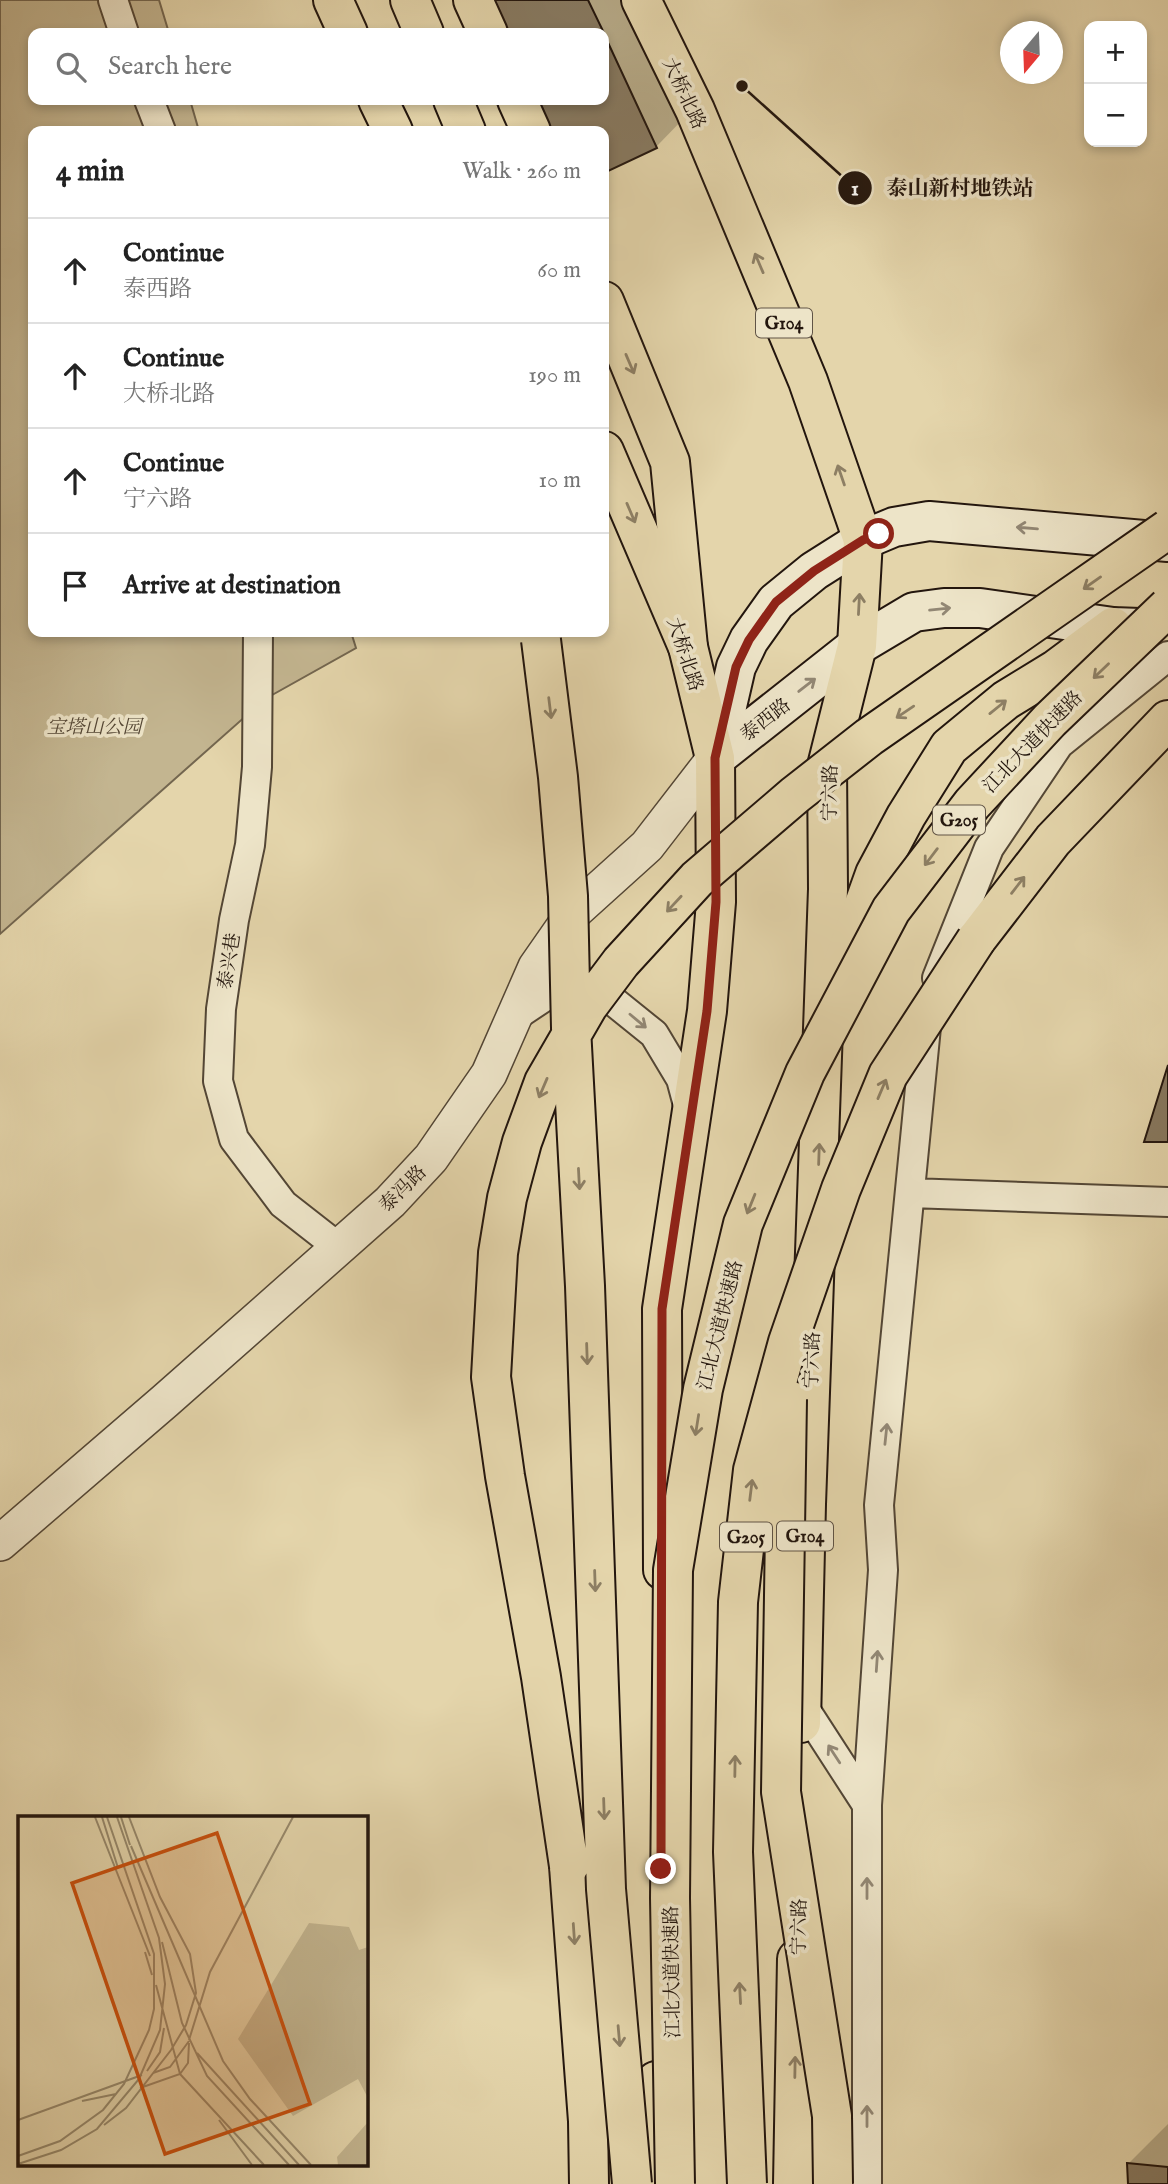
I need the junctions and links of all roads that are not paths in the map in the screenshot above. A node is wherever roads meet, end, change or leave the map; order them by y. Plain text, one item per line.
1 (113, 0) edge
2 (333, 0) edge
3 (410, 0) edge
4 (473, 0) edge
5 (641, 0) edge
6 (662, 0) edge
7 (122, 28) edge
8 (346, 28) edge
9 (422, 28) edge
10 (486, 28) edge
11 (151, 105) edge
12 (380, 105) edge
13 (455, 105) edge
14 (519, 105) edge
15 (695, 110) junction
16 (159, 126) edge
17 (391, 126) edge
18 (464, 126) edge
19 (529, 126) edge
20 (609, 313) edge
21 (609, 463) edge
22 (1168, 529) edge
23 (863, 540) junction
24 (1168, 542) edge
25 (1168, 607) edge
26 (1114, 627) junction
27 (1168, 629) edge
28 (258, 637) edge
29 (541, 637) edge
30 (857, 646) junction
31 (688, 647) junction
32 (1168, 656) edge
33 (1168, 720) edge
34 (715, 758) junction
35 (514, 1017) junction
36 (824, 1017) junction
37 (691, 1118) junction
38 (910, 1193) junction
39 (1168, 1202) edge
40 (338, 1247) junction
41 (788, 1342) junction
42 (0, 1543) edge
43 (802, 1703) junction
44 (867, 1805) junction
45 (589, 2184) edge
46 (632, 2184) edge
47 (654, 2184) edge
48 (675, 2184) edge
49 (747, 2184) edge
50 (793, 2184) edge
51 (833, 2184) edge
52 (867, 2184) edge

1 - 7 street
2 - 8 main road
3 - 9 main road
4 - 10 main road
5 - 15 main road, 大桥北路 / G104
6 - 15 main road
11 - 16 street
12 - 17 main road
13 - 18 main road
14 - 19 main road
23 -> 15 main road, 大桥北路 / G104
20 -> 31 main road
21 -> 31 main road, 大桥北路
22 -> 45 main road, bridge
24 -> 23 main road, 泰西路
30 -> 23 main road, 宁六路 / G104
23 - 34 main road, 泰西路
25 -> 48 main road, 江北大道快速路 / G205, bridge
26 - 27 main road, 泰西路
30 -> 26 main road, 泰西路
36 -> 26 main road
28 - 40 street, 泰兴巷
29 -> 46 main road, bridge
34 -> 30 main road, 泰西路
30 - 36 main road, 宁六路 / G104
31 - 34 main road, 大桥北路
32 - 38 street
41 -> 33 main road, G205, bridge
34 - 35 street, 泰冯路
34 - 37 main road, 大桥北路
35 -> 37 street
35 - 40 street, 泰冯路
43 -> 36 main road, 宁六路 / G104
37 - 47 main road, 大桥北路
38 - 39 street
44 -> 38 street
40 - 42 street, 泰冯路
49 -> 41 main road, G205, bridge
41 - 51 main road, bridge
44 -> 43 street
50 -> 43 main road, 宁六路 / G104
52 -> 44 street

